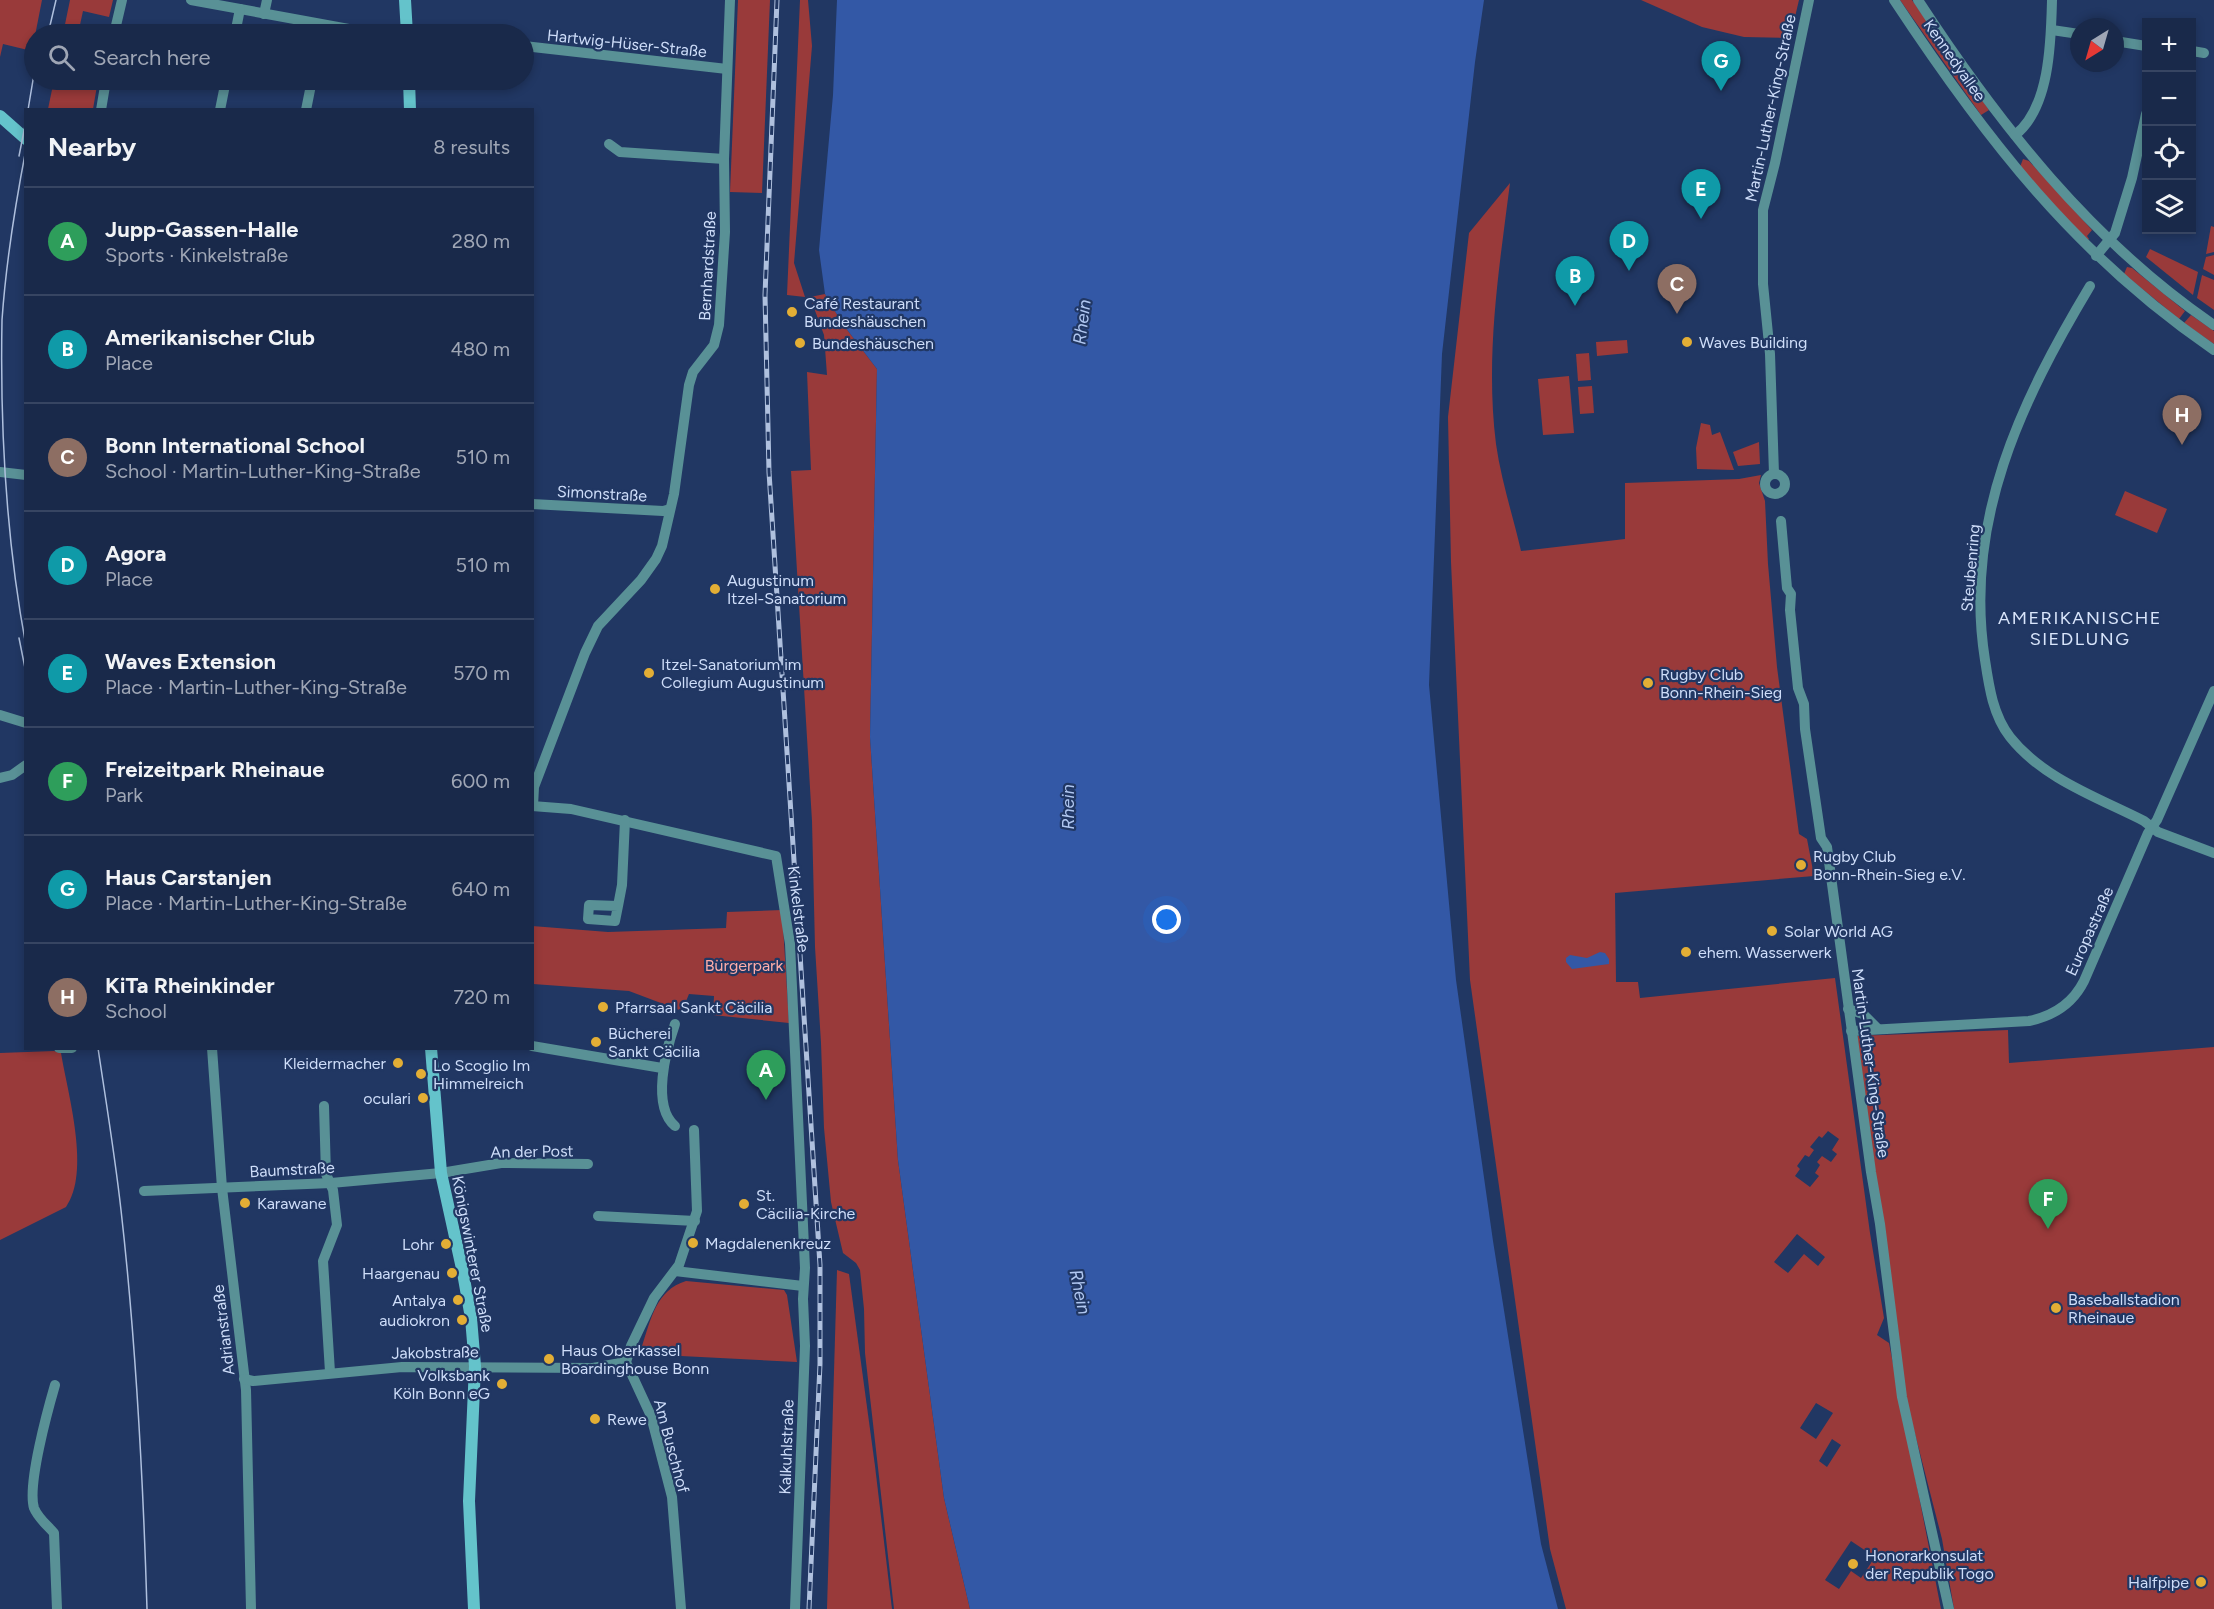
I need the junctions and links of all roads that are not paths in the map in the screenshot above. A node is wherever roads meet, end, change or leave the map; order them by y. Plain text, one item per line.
1 (122, 0) edge
2 (191, 0) edge
3 (267, 0) edge
4 (405, 0) edge
5 (730, 0) edge
6 (1809, 0) edge
7 (1894, 0) edge
8 (1917, 0) edge
9 (2052, 0) edge
10 (221, 3) edge
11 (240, 9) junction
12 (264, 14) junction
13 (116, 24) edge
14 (237, 24) edge
15 (300, 24) edge
16 (409, 24) edge
17 (2052, 30) junction
18 (2070, 33) edge
19 (2124, 42) edge
20 (2142, 45) edge
21 (534, 47) edge
22 (2196, 52) edge
23 (2204, 53) dead end
24 (727, 69) junction
25 (104, 90) edge
26 (224, 90) edge
27 (310, 90) edge
28 (409, 90) edge
29 (101, 108) edge
30 (220, 108) edge
31 (306, 108) edge
32 (410, 108) edge
33 (0, 116) edge
34 (2006, 126) junction
35 (2143, 126) edge
36 (2015, 135) junction
37 (24, 137) edge
38 (1991, 138) junction
39 (609, 144) dead end
40 (2024, 147) junction
41 (724, 159) junction
42 (2008, 159) junction
43 (2109, 240) junction
44 (2125, 255) junction
45 (2096, 256) junction
46 (2112, 270) junction
47 (2090, 286) dead end
48 (2214, 326) edge
49 (2214, 350) edge
50 (0, 471) edge
51 (1774, 474) dead end
52 (24, 475) edge
53 (534, 504) edge
54 (670, 509) junction
55 (1781, 521) dead end
56 (2214, 691) edge
57 (0, 715) edge
58 (24, 722) edge
59 (24, 766) edge
60 (0, 778) edge
61 (534, 787) edge
62 (534, 806) edge
63 (625, 820) junction
64 (2152, 827) junction
65 (2214, 854) edge
66 (618, 906) dead end
67 (1848, 1009) junction
68 (675, 1024) dead end
69 (1878, 1029) junction
70 (1851, 1031) junction
71 (534, 1046) edge
72 (212, 1050) edge
73 (430, 1050) edge
74 (662, 1068) junction
75 (324, 1106) dead end
76 (675, 1126) dead end
77 (694, 1130) dead end
78 (588, 1164) dead end
79 (441, 1173) junction
80 (331, 1183) junction
81 (222, 1188) junction
82 (144, 1191) dead end
83 (598, 1216) dead end
84 (695, 1221) junction
85 (675, 1271) junction
86 (803, 1286) junction
87 (626, 1362) junction
88 (475, 1366) junction
89 (330, 1372) junction
90 (244, 1379) junction
91 (55, 1385) dead end
92 (57, 1609) edge
93 (250, 1609) edge
94 (474, 1609) edge
95 (681, 1609) edge
96 (795, 1609) edge
97 (1949, 1609) edge

1 - 13 street
2 - 10 street
3 - 12 street
4 - 16 main road
5 - 24 street, Bernhardstraße
6 - 51 street, Martin-Luther-King-Straße
7 - 38 street, Kennedyallee
8 - 34 street, Kennedyallee
9 - 17 street
10 - 11 street
11 - 12 street
11 - 14 street
12 - 15 street
17 - 18 street
17 - 36 street
19 - 20 street
21 - 24 street, Hartwig-Hüser-Straße
22 - 23 street
24 - 41 street, Bernhardstraße
25 - 29 street
26 - 30 street
27 - 31 street
28 - 32 main road
33 - 37 main road
34 - 36 street, Kennedyallee
34 - 38 street
35 - 43 street
36 - 40 street, Kennedyallee
38 - 42 street, Kennedyallee
39 - 41 street
40 - 42 street
40 - 43 street, Kennedyallee
41 - 54 street, Bernhardstraße
42 - 45 street, Kennedyallee
43 - 44 street, Kennedyallee
43 - 45 street
44 - 46 street
44 - 48 street, Kennedyallee
45 - 46 street, Kennedyallee
46 - 49 street, Kennedyallee
47 - 64 street, Steubenring
50 - 52 street
53 - 54 street, Simonstraße
54 - 61 street, Bernhardstraße
55 - 67 street, Martin-Luther-King-Straße
56 - 64 street, Europastraße
57 - 58 street
59 - 60 street
62 - 63 street, Kinkelstraße
63 - 66 street
63 - 86 street, Kinkelstraße
64 - 65 street, Steubenring
64 - 69 street, Europastraße
67 - 69 street
67 - 70 street, Martin-Luther-King-Straße
68 - 74 street
69 - 70 street, Europastraße
70 - 97 street, Martin-Luther-King-Straße
71 - 74 street
72 - 81 street, Adrianstraße
73 - 79 main road, Königswinterer Straße
74 - 76 street
75 - 80 street
77 - 84 street
78 - 79 street, An der Post
79 - 80 street, Baumstraße
79 - 88 main road, Königswinterer Straße
80 - 81 street, Baumstraße
80 - 89 street
81 - 82 street, Baumstraße
81 - 90 street, Adrianstraße
83 - 84 street
84 - 85 street
85 - 86 street
85 - 87 street
86 - 96 street, Kalkuhlstraße
87 - 88 street, Jakobstraße
87 - 95 street, Am Buschhof
88 - 89 street, Jakobstraße
88 - 94 main road, Königswinterer Straße
89 - 90 street, Jakobstraße
90 - 93 street, Adrianstraße
91 - 92 street

